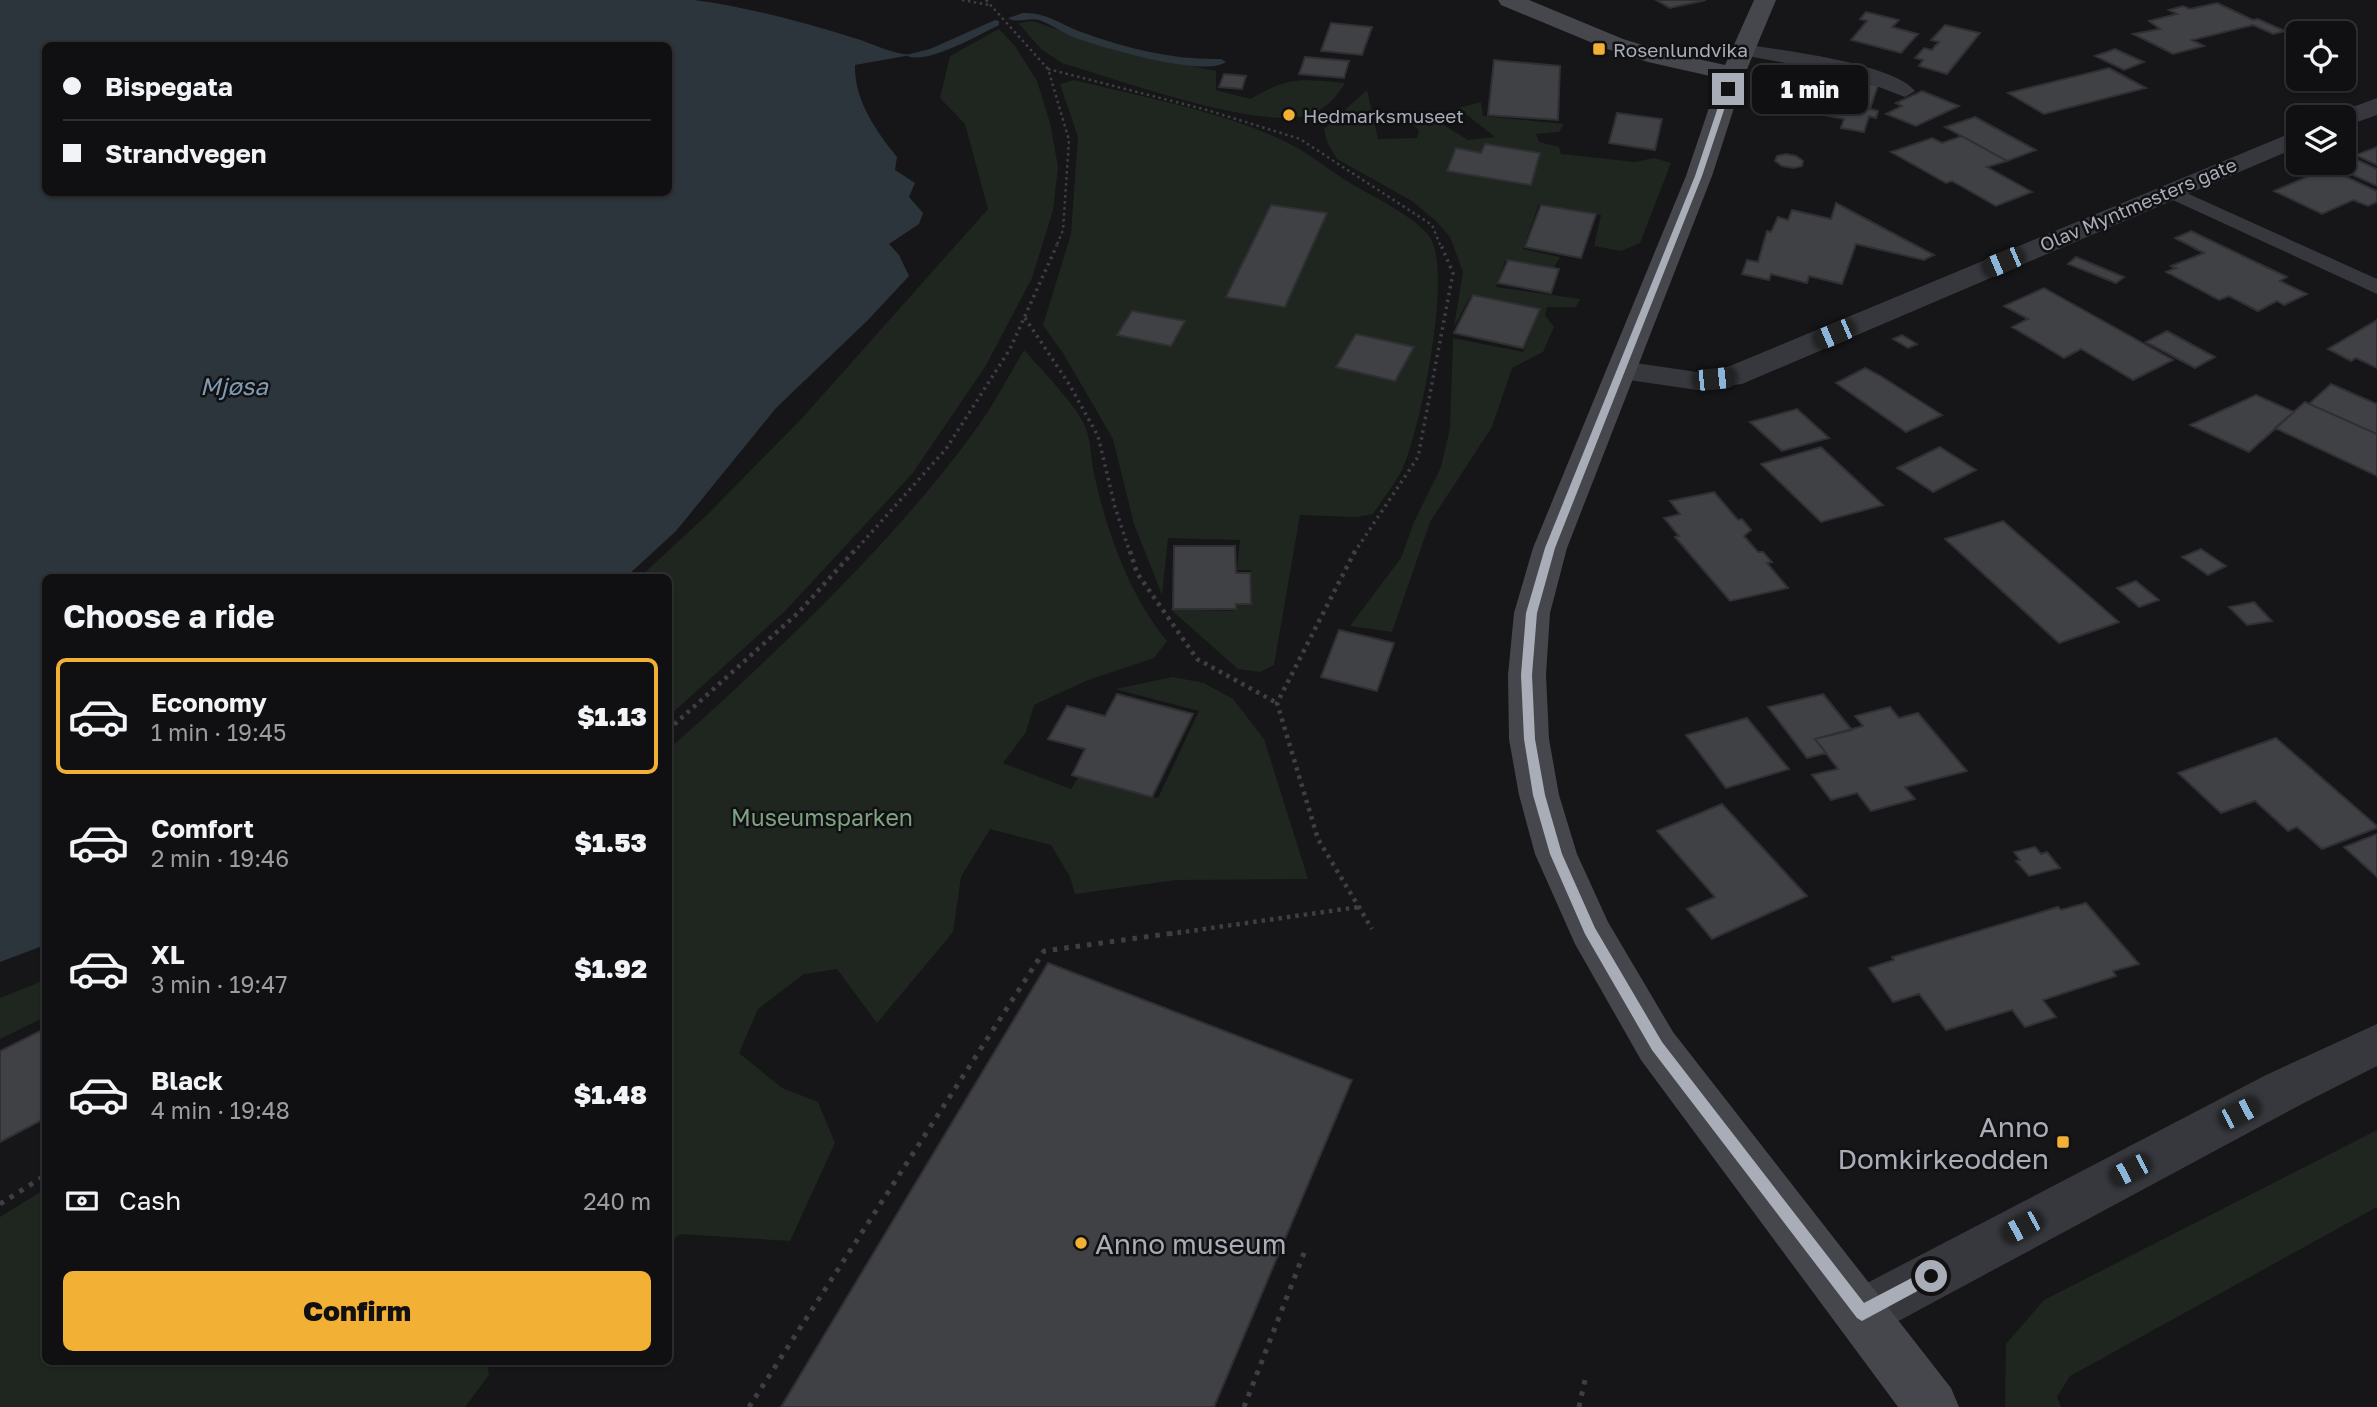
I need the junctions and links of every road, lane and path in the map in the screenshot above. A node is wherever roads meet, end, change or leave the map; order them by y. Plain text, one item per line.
1 (962, 0) edge
2 (986, 0) edge
3 (1509, 0) edge
4 (1765, 0) edge
5 (990, 5) junction
6 (1738, 62) junction
7 (1048, 69) junction
8 (1905, 91) dead end
9 (2377, 106) edge
10 (2356, 114) edge
11 (2286, 143) edge
12 (2169, 191) junction
13 (2377, 287) edge
14 (1025, 318) junction
15 (1622, 370) junction
16 (1278, 703) junction
17 (672, 726) edge
18 (1359, 907) junction
19 (1372, 929) dead end
20 (2377, 1044) edge
21 (42, 1178) edge
22 (0, 1204) edge
23 (1307, 1248) dead end
24 (1862, 1313) junction
25 (1585, 1380) dead end
26 (749, 1407) edge
27 (1244, 1407) edge
28 (1578, 1407) edge
29 (1932, 1407) edge

1 - 5 path
2 - 5 path
3 - 6 main road
4 - 6 main road
5 - 7 path
6 - 8 lane
6 - 15 main road
7 - 14 path
7 - 16 path
9 - 10 street
11 - 12 street, Olav Myntmesters gate
12 - 13 lane
12 - 15 street, Olav Myntmesters gate
14 - 16 path
14 - 17 path
15 - 24 main road
16 - 18 path
18 - 19 path
18 - 26 path
20 - 24 street
21 - 22 path
23 - 27 path
24 - 29 main road
25 - 28 path

